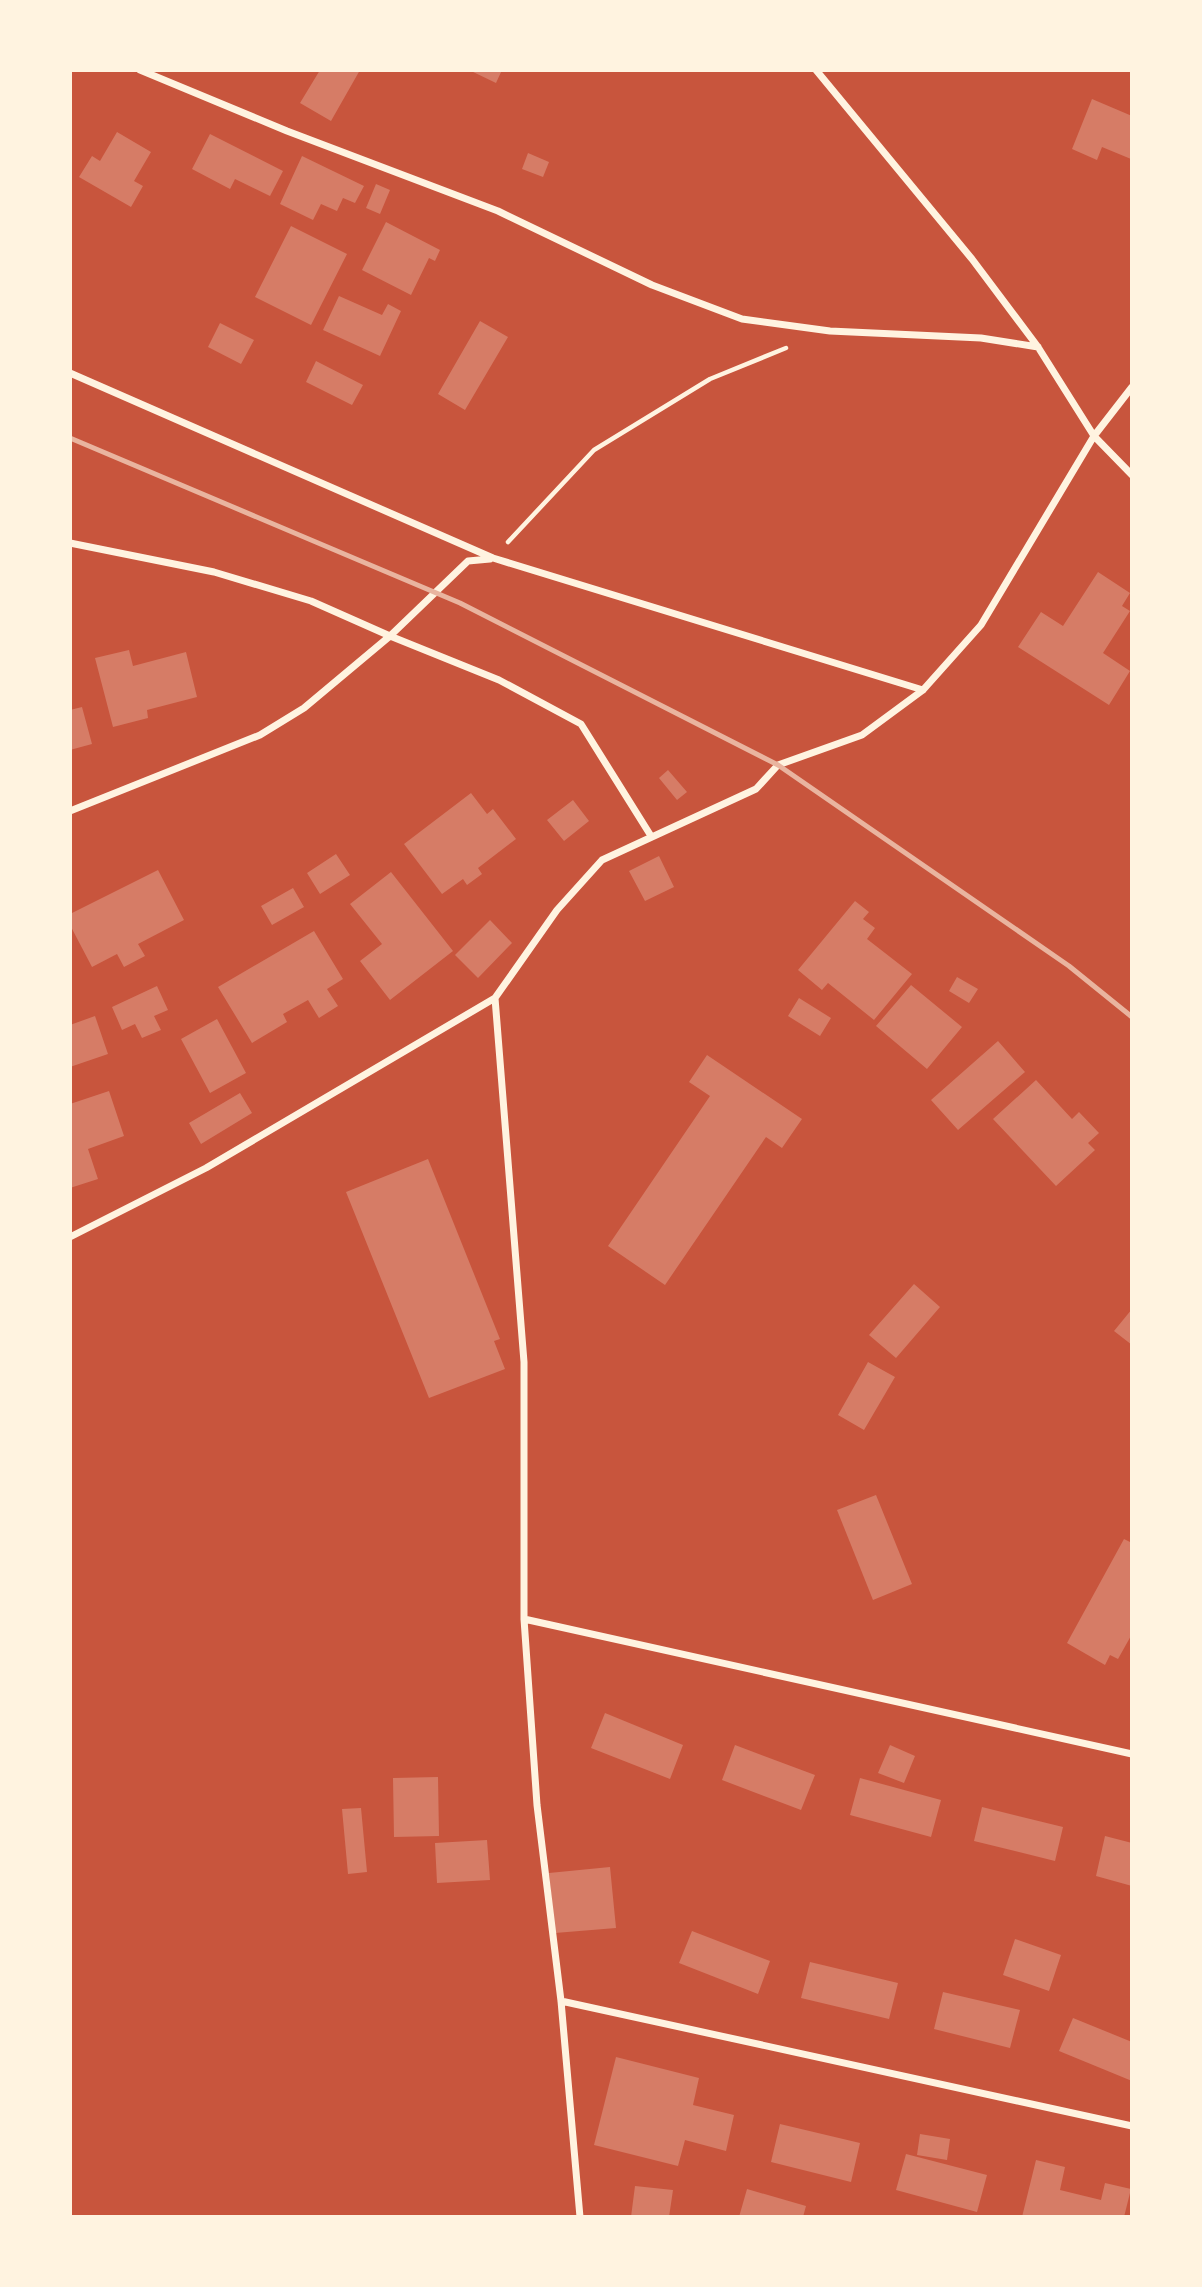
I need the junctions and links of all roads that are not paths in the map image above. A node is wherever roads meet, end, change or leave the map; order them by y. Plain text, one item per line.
1 (140, 70) edge
2 (816, 70) edge
3 (1038, 347) junction
4 (70, 373) edge
5 (1132, 387) edge
6 (1094, 436) junction
7 (1132, 475) edge
8 (70, 543) edge
9 (493, 558) junction
10 (390, 636) junction
11 (923, 690) junction
12 (70, 811) edge
13 (651, 836) junction
14 (495, 998) junction
15 (70, 1237) edge
16 (524, 1619) junction
17 (1132, 1755) edge
18 (561, 2001) junction
19 (1132, 2126) edge
20 (580, 2217) edge

1 - 3 street
2 - 3 street
3 - 6 street
4 - 9 street
5 - 6 street
6 - 7 street
6 - 11 street
8 - 10 street
9 - 10 street
9 - 11 street
10 - 12 street
10 - 13 street
11 - 13 street
13 - 14 street
14 - 15 street
14 - 16 street
16 - 17 street
16 - 18 street
18 - 19 street
18 - 20 street

